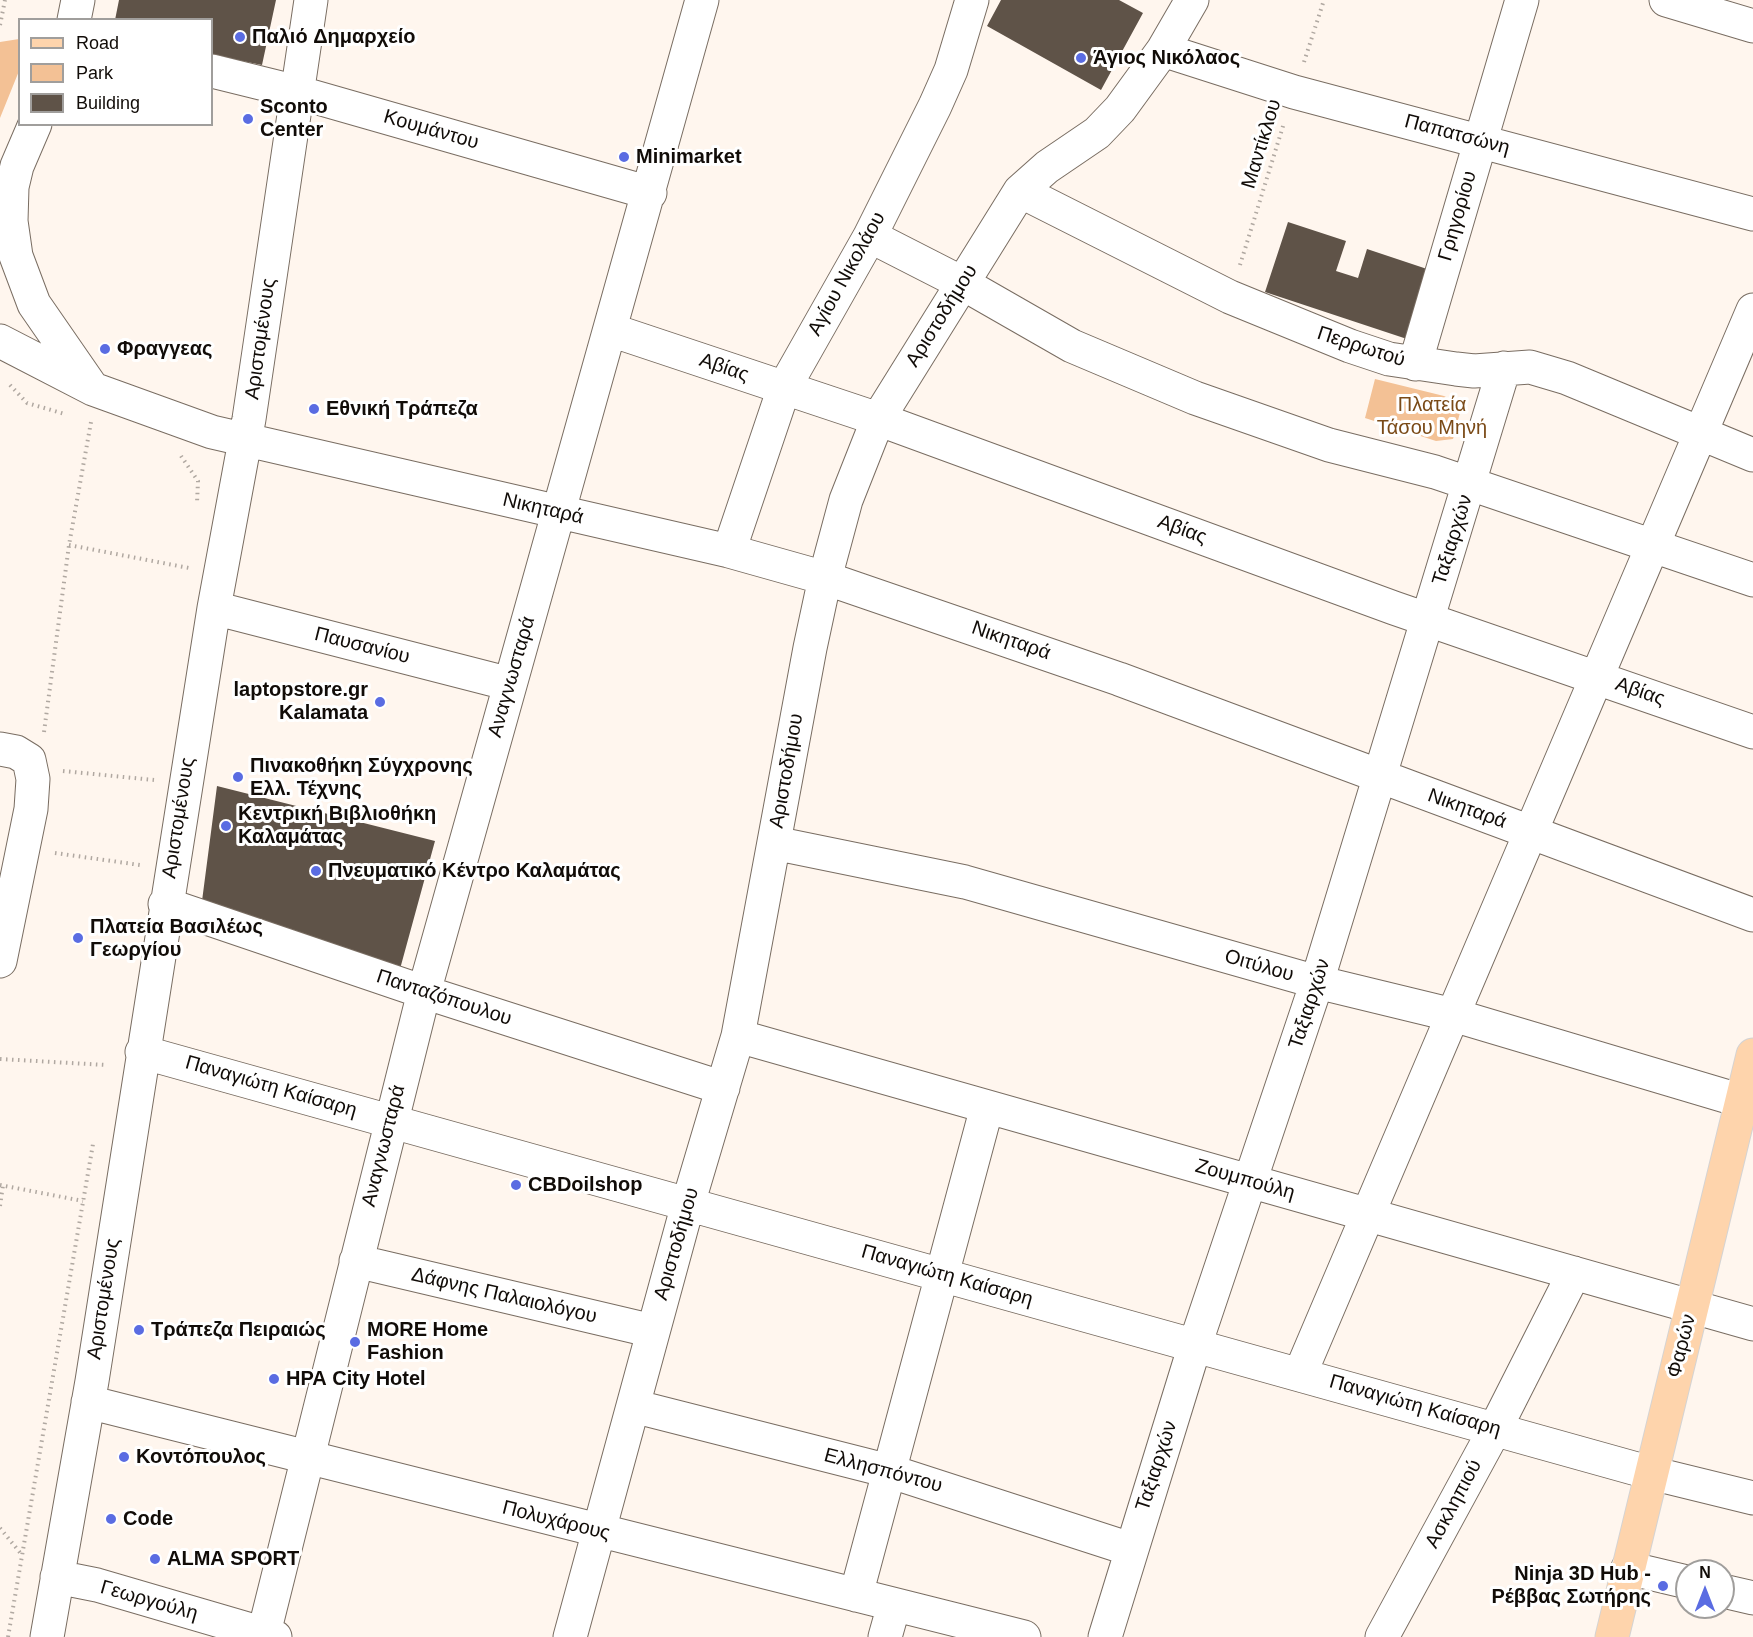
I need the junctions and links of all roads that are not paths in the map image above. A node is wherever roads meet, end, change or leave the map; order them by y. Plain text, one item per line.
1 (78, 0) edge
2 (312, 0) edge
3 (702, 0) edge
4 (972, 0) edge
5 (1192, 0) edge
6 (1522, 0) edge
7 (1666, 0) edge
8 (74, 18) edge
9 (1753, 26) edge
10 (1163, 50) junction
11 (213, 71) edge
12 (297, 92) junction
13 (34, 126) edge
14 (1480, 141) junction
15 (8, 170) edge
16 (1020, 191) junction
17 (650, 194) junction
18 (1753, 214) edge
19 (870, 236) junction
20 (962, 283) junction
21 (1753, 310) edge
22 (611, 330) junction
23 (4, 343) edge
24 (1415, 364) junction
25 (1504, 368) junction
26 (784, 388) junction
27 (93, 389) junction
28 (878, 420) junction
29 (1701, 434) junction
30 (245, 441) junction
31 (1753, 455) edge
32 (1470, 484) junction
33 (560, 513) junction
34 (1653, 546) junction
35 (729, 551) junction
36 (825, 578) junction
37 (1753, 580) edge
38 (214, 608) junction
39 (1429, 619) junction
40 (1597, 677) junction
41 (510, 684) junction
42 (1753, 732) edge
43 (23, 759) edge
44 (1381, 777) junction
45 (1531, 832) junction
46 (774, 843) junction
47 (165, 904) junction
48 (1753, 915) edge
49 (0, 961) edge
50 (1317, 982) junction
51 (424, 992) junction
52 (1453, 1015) junction
53 (738, 1036) junction
54 (142, 1052) junction
55 (1752, 1063) edge
56 (723, 1088) junction
57 (1742, 1101) junction
58 (987, 1107) junction
59 (390, 1121) junction
60 (1252, 1181) junction
61 (688, 1204) junction
62 (1368, 1215) junction
63 (356, 1261) junction
64 (1574, 1273) junction
65 (940, 1274) junction
66 (1692, 1306) junction
67 (1753, 1324) edge
68 (653, 1331) junction
69 (1195, 1345) junction
70 (1300, 1374) junction
71 (88, 1402) junction
72 (633, 1406) junction
73 (1495, 1429) junction
74 (307, 1458) junction
75 (889, 1472) junction
76 (1651, 1473) junction
77 (1753, 1498) edge
78 (598, 1531) junction
79 (1130, 1549) junction
80 (1628, 1568) junction
81 (57, 1577) junction
82 (1675, 1579) edge
83 (1735, 1594) edge
84 (856, 1595) junction
85 (1753, 1598) edge
86 (894, 1605) junction
87 (267, 1636) edge
88 (47, 1637) edge
89 (570, 1637) edge
90 (885, 1637) edge
91 (1024, 1637) edge
92 (1105, 1637) edge
93 (1382, 1637) edge
94 (1612, 1637) edge

1 - 8 street
2 - 12 street, Αριστομένους
3 - 17 street, Αναγνωσταρά
4 - 19 street, Αγίου Νικολάου
5 - 10 street, Αριστοδήμου
6 - 14 street, Γρηγορίου
7 - 9 street
10 - 14 street, Παπατσώνη
10 - 16 street, Αριστοδήμου
11 - 12 street, Κουμάντου
12 - 17 street, Κουμάντου
12 - 30 street, Αριστομένους
13 - 15 street
14 - 18 street, Παπατσώνη
14 - 24 street, Γρηγορίου
15 - 27 street
16 - 20 street, Αριστοδήμου
16 - 24 street, Περρωτού
17 - 22 street, Αναγνωσταρά
19 - 20 street
19 - 26 street, Αγίου Νικολάου
20 - 28 street, Αριστοδήμου
20 - 32 street
21 - 29 street
22 - 26 street, Αβίας
22 - 33 street, Αναγνωσταρά
23 - 27 street, Νικηταρά
24 - 25 street, Περρωτού
25 - 29 street, Περρωτού
25 - 32 street, Ταξιαρχών
26 - 28 street, Αβίας
26 - 35 street, Αγίου Νικολάου
27 - 30 street, Νικηταρά
28 - 36 street, Αριστοδήμου
28 - 39 street, Αβίας
29 - 31 street, Περρωτού
29 - 34 street
30 - 33 street, Νικηταρά
30 - 38 street, Αριστομένους
32 - 34 street
32 - 39 street, Ταξιαρχών
33 - 35 street, Νικηταρά
33 - 41 street, Αναγνωσταρά
34 - 37 street
34 - 40 street
35 - 36 street, Νικηταρά
36 - 44 street, Νικηταρά
36 - 46 street, Αριστοδήμου
38 - 41 street, Παυσανίου
38 - 47 street, Αριστομένους
39 - 40 street, Αβίας
39 - 44 street, Ταξιαρχών
40 - 42 street, Αβίας
40 - 45 street
41 - 51 street, Αναγνωσταρά
43 - 49 street
44 - 45 street, Νικηταρά
44 - 50 street, Ταξιαρχών
45 - 48 street, Νικηταρά
45 - 52 street
46 - 50 street, Οιτύλου
46 - 53 street, Αριστοδήμου
47 - 51 street, Πανταζόπουλου
47 - 54 street, Αριστομένους
50 - 52 street, Οιτύλου
50 - 60 street, Ταξιαρχών
51 - 56 street, Πανταζόπουλου
51 - 59 street, Αναγνωσταρά
52 - 57 street, Οιτύλου
52 - 62 street
53 - 56 street, Αριστοδήμου
53 - 58 street, Ζουμπούλη
54 - 59 street, Παναγιώτη Καίσαρη
54 - 71 street, Αριστομένους
55 - 57 main road, Φαρών
56 - 61 street, Αριστοδήμου
57 - 66 main road, Φαρών
58 - 60 street, Ζουμπούλη
58 - 65 street
59 - 61 street, Παναγιώτη Καίσαρη
59 - 63 street, Αναγνωσταρά
60 - 62 street, Ζουμπούλη
60 - 69 street, Ταξιαρχών
61 - 65 street, Παναγιώτη Καίσαρη
61 - 68 street, Αριστοδήμου
62 - 64 street, Ζουμπούλη
62 - 70 street
63 - 68 street, Δάφνης Παλαιολόγου
63 - 74 street, Αναγνωσταρά
64 - 66 street, Ζουμπούλη
64 - 73 street, Ασκληπιού
65 - 69 street, Παναγιώτη Καίσαρη
65 - 75 street
66 - 67 street, Ζουμπούλη
66 - 76 main road, Φαρών
68 - 72 street, Αριστοδήμου
69 - 70 street, Παναγιώτη Καίσαρη
69 - 79 street, Ταξιαρχών
70 - 73 street, Παναγιώτη Καίσαρη
71 - 74 street, Πολυχάρους
71 - 81 street, Αριστομένους
72 - 75 street, Ελλησπόντου
72 - 78 street, Αριστοδήμου
73 - 76 street, Παναγιώτη Καίσαρη
73 - 93 street, Ασκληπιού
74 - 78 street, Πολυχάρους
74 - 87 street, Αναγνωσταρά
75 - 79 street, Ελλησπόντου
75 - 84 street
76 - 77 street, Παναγιώτη Καίσαρη
76 - 80 main road, Φαρών
78 - 84 street, Πολυχάρους
78 - 89 street, Αριστοδήμου
79 - 92 street, Ταξιαρχών
80 - 82 street
80 - 94 main road, Φαρών
81 - 87 street, Γεωργούλη
81 - 88 street, Αριστομένους
83 - 85 street
84 - 86 street, Πολυχάρους
86 - 90 street
86 - 91 street, Πολυχάρους

